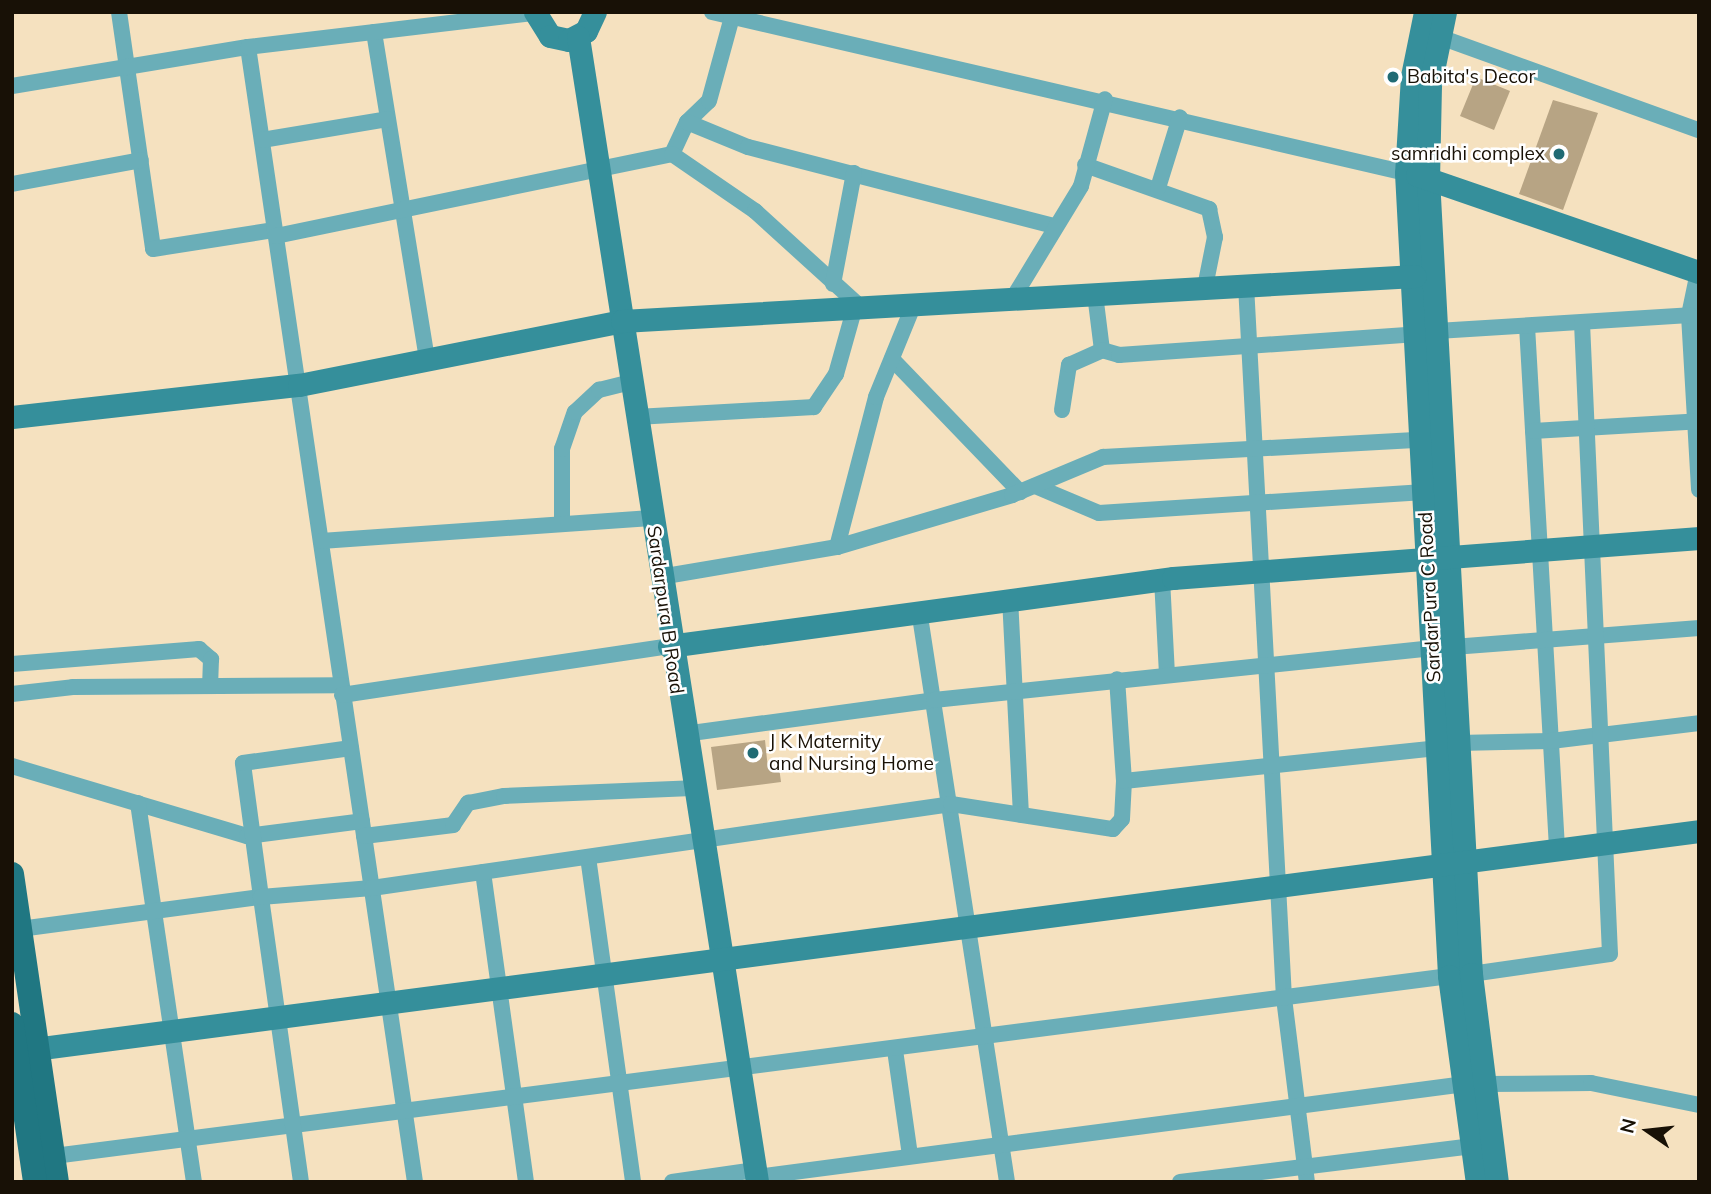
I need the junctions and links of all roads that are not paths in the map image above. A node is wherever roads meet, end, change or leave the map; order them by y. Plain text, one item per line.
1 (119, 12) edge
2 (594, 12) edge
3 (712, 12) edge
4 (1425, 12) edge
5 (1445, 12) edge
6 (535, 13) edge
7 (733, 17) junction
8 (374, 32) junction
9 (578, 37) junction
10 (1440, 37) junction
11 (248, 47) junction
12 (128, 67) junction
13 (12, 86) edge
14 (1105, 99) junction
15 (1180, 117) junction
16 (387, 119) junction
17 (687, 122) junction
18 (1699, 130) edge
19 (262, 140) junction
20 (672, 154) junction
21 (141, 160) junction
22 (1085, 165) junction
23 (599, 172) junction
24 (854, 173) junction
25 (1417, 175) junction
26 (12, 184) edge
27 (1158, 188) junction
28 (402, 211) junction
29 (1054, 226) junction
30 (276, 233) junction
31 (1699, 272) edge
32 (1415, 276) junction
33 (833, 284) junction
34 (1246, 285) junction
35 (1205, 287) junction
36 (1095, 294) junction
37 (1013, 298) junction
38 (856, 303) junction
39 (914, 304) junction
40 (1689, 315) junction
41 (622, 321) junction
42 (1582, 323) junction
43 (1527, 326) junction
44 (1427, 332) junction
45 (1250, 348) junction
46 (1102, 350) junction
47 (892, 359) junction
48 (426, 360) junction
49 (631, 382) junction
50 (299, 385) junction
51 (1062, 410) dead end
52 (12, 417) edge
53 (636, 417) junction
54 (1697, 421) edge
55 (1588, 427) junction
56 (1533, 431) junction
57 (1420, 440) junction
58 (1256, 452) junction
59 (1027, 489) junction
60 (1699, 490) edge
61 (1424, 492) junction
62 (1259, 502) junction
63 (651, 518) junction
64 (562, 524) junction
65 (1699, 538) edge
66 (321, 541) junction
67 (1594, 545) junction
68 (837, 547) junction
69 (1539, 549) junction
70 (1439, 557) junction
71 (1264, 570) junction
72 (660, 577) junction
73 (1162, 579) junction
74 (1010, 598) junction
75 (919, 610) junction
76 (1699, 628) edge
77 (1597, 638) junction
78 (1545, 641) junction
79 (669, 646) junction
80 (1443, 647) junction
81 (1269, 662) junction
82 (12, 664) edge
83 (1167, 673) junction
84 (1117, 679) junction
85 (209, 686) junction
86 (342, 690) junction
87 (1016, 690) junction
88 (12, 694) edge
89 (934, 699) junction
90 (1699, 723) edge
91 (684, 734) junction
92 (1601, 734) junction
93 (1551, 741) junction
94 (1448, 746) junction
95 (351, 748) junction
96 (1275, 765) junction
97 (12, 766) edge
98 (1124, 781) junction
99 (692, 788) junction
100 (138, 803) junction
101 (951, 804) junction
102 (1021, 815) junction
103 (363, 828) junction
104 (1699, 831) edge
105 (251, 835) junction
106 (701, 841) junction
107 (1605, 842) junction
108 (1557, 848) junction
109 (588, 857) junction
110 (1456, 862) junction
111 (483, 872) junction
112 (12, 874) edge
113 (1281, 885) junction
114 (372, 888) junction
115 (261, 897) junction
116 (154, 912) junction
117 (970, 927) junction
118 (20, 929) junction
119 (719, 960) junction
120 (603, 974) junction
121 (1460, 975) junction
122 (496, 987) junction
123 (1284, 998) junction
124 (390, 999) junction
125 (278, 1014) junction
126 (12, 1024) edge
127 (171, 1028) junction
128 (985, 1038) junction
129 (27, 1049) junction
130 (895, 1050) junction
131 (738, 1071) junction
132 (1474, 1084) junction
133 (619, 1085) junction
134 (513, 1098) junction
135 (1297, 1102) junction
136 (1699, 1105) edge
137 (405, 1111) junction
138 (294, 1126) junction
139 (187, 1140) junction
140 (1002, 1143) junction
141 (1473, 1146) junction
142 (54, 1156) junction
143 (910, 1156) junction
144 (1304, 1165) junction
145 (756, 1176) edge
146 (35, 1182) edge
147 (57, 1182) edge
148 (194, 1182) edge
149 (301, 1182) edge
150 (415, 1182) edge
151 (526, 1182) edge
152 (633, 1182) edge
153 (672, 1182) edge
154 (1007, 1182) edge
155 (1180, 1182) edge
156 (1307, 1182) edge
157 (1477, 1182) edge
158 (1497, 1182) edge

1 - 12 street
2 - 9 street
3 - 7 street
4 - 25 street, SardarPura C Road
5 - 10 street, SardarPura C Road
6 - 8 street
6 - 9 street
7 - 14 street
7 - 17 street
8 - 11 street
8 - 16 street
9 - 23 street, Sardarpura B Road
10 - 18 street
10 - 25 street, SardarPura C Road
11 - 12 street
11 - 19 street
12 - 13 street
12 - 21 street
14 - 15 street
14 - 22 street
15 - 25 street
15 - 27 street
16 - 19 street
16 - 28 street
17 - 20 street
17 - 24 street
19 - 30 street
20 - 23 street
20 - 33 street
21 - 26 street
21 - 30 street
22 - 27 street
22 - 29 street
23 - 28 street
23 - 41 street, Sardarpura B Road
24 - 29 street
24 - 33 street
25 - 31 street
25 - 32 street, SardarPura C Road
25 - 44 street, SardarPura C Road
27 - 35 street
28 - 30 street
28 - 48 street
29 - 37 street
30 - 50 street
31 - 40 street
32 - 34 street
32 - 44 street, SardarPura C Road
33 - 38 street
34 - 35 street
34 - 45 street
35 - 36 street
36 - 37 street
36 - 46 street
37 - 39 street
38 - 39 street
38 - 41 street
38 - 53 street
39 - 47 street
40 - 42 street
40 - 54 street
41 - 48 street
41 - 49 street, Sardarpura B Road
42 - 43 street
42 - 55 street
43 - 44 street
43 - 56 street
44 - 45 street
44 - 57 street, SardarPura C Road
44 - 70 street, SardarPura C Road
45 - 46 street
45 - 58 street
46 - 51 street
47 - 59 street
47 - 68 street
48 - 50 street
49 - 53 street, Sardarpura B Road
49 - 64 street
50 - 52 street
50 - 66 street
53 - 63 street, Sardarpura B Road
54 - 55 street
54 - 60 street
55 - 56 street
55 - 67 street
56 - 69 street
57 - 58 street
57 - 61 street, SardarPura C Road
58 - 59 street
58 - 62 street
59 - 62 street
59 - 68 street
61 - 62 street
61 - 70 street, SardarPura C Road
62 - 71 street
63 - 64 street
63 - 72 street, Sardarpura B Road
64 - 66 street
65 - 67 street
66 - 86 street
67 - 69 street
67 - 77 street
68 - 72 street
69 - 70 street
69 - 78 street
70 - 71 street
70 - 80 street, SardarPura C Road
71 - 73 street
71 - 81 street
72 - 79 street, Sardarpura B Road
73 - 74 street
73 - 83 street
74 - 75 street
74 - 87 street
75 - 79 street
75 - 89 street
76 - 77 street
77 - 78 street
77 - 92 street
78 - 80 street
78 - 93 street
79 - 86 street
79 - 91 street, Sardarpura B Road
80 - 81 street
80 - 94 street, SardarPura C Road
81 - 83 street
81 - 96 street
82 - 85 street
83 - 84 street
84 - 87 street
84 - 98 street
85 - 86 street
85 - 88 street
86 - 95 street
87 - 89 street
87 - 102 street
89 - 91 street
89 - 101 street
90 - 92 street
91 - 99 street, Sardarpura B Road
92 - 93 street
92 - 107 street
93 - 94 street
93 - 108 street
94 - 96 street
94 - 110 street, SardarPura C Road
95 - 103 street
95 - 105 street
96 - 98 street
96 - 113 street
97 - 100 street
98 - 102 street
99 - 103 street
99 - 106 street, Sardarpura B Road
100 - 105 street
100 - 116 street
101 - 102 street
101 - 106 street
101 - 117 street
103 - 105 street
103 - 114 street
104 - 107 street
105 - 115 street
106 - 109 street
106 - 119 street, Sardarpura B Road
107 - 108 street
107 - 121 street
108 - 110 street
109 - 111 street
109 - 120 street
110 - 113 street
110 - 121 street, SardarPura C Road
111 - 114 street
111 - 122 street
112 - 118 main road
113 - 117 street
113 - 123 street
114 - 115 street
114 - 124 street
115 - 116 street
115 - 125 street
116 - 118 street
116 - 127 street
117 - 119 street
117 - 128 street
118 - 129 main road
119 - 120 street
119 - 131 street, Sardarpura B Road
120 - 122 street
120 - 133 street
121 - 123 street
121 - 132 street, SardarPura C Road
122 - 124 street
122 - 134 street
123 - 128 street
123 - 135 street
124 - 125 street
124 - 137 street
125 - 127 street
125 - 138 street
126 - 129 main road
127 - 129 street
127 - 139 street
128 - 130 street
128 - 140 street
129 - 142 main road
129 - 146 main road
130 - 131 street
130 - 143 street
131 - 133 street
131 - 145 street, Sardarpura B Road
132 - 135 street
132 - 136 street
132 - 141 street, SardarPura C Road
132 - 158 street, SardarPura C Road
133 - 134 street
133 - 152 street
134 - 137 street
134 - 151 street
135 - 140 street
135 - 144 street
137 - 138 street
137 - 150 street
138 - 139 street
138 - 149 street
139 - 142 street
139 - 148 street
140 - 143 street
140 - 154 street
141 - 144 street
141 - 157 street, SardarPura C Road
142 - 147 main road
143 - 145 street
144 - 155 street
144 - 156 street
145 - 153 street

